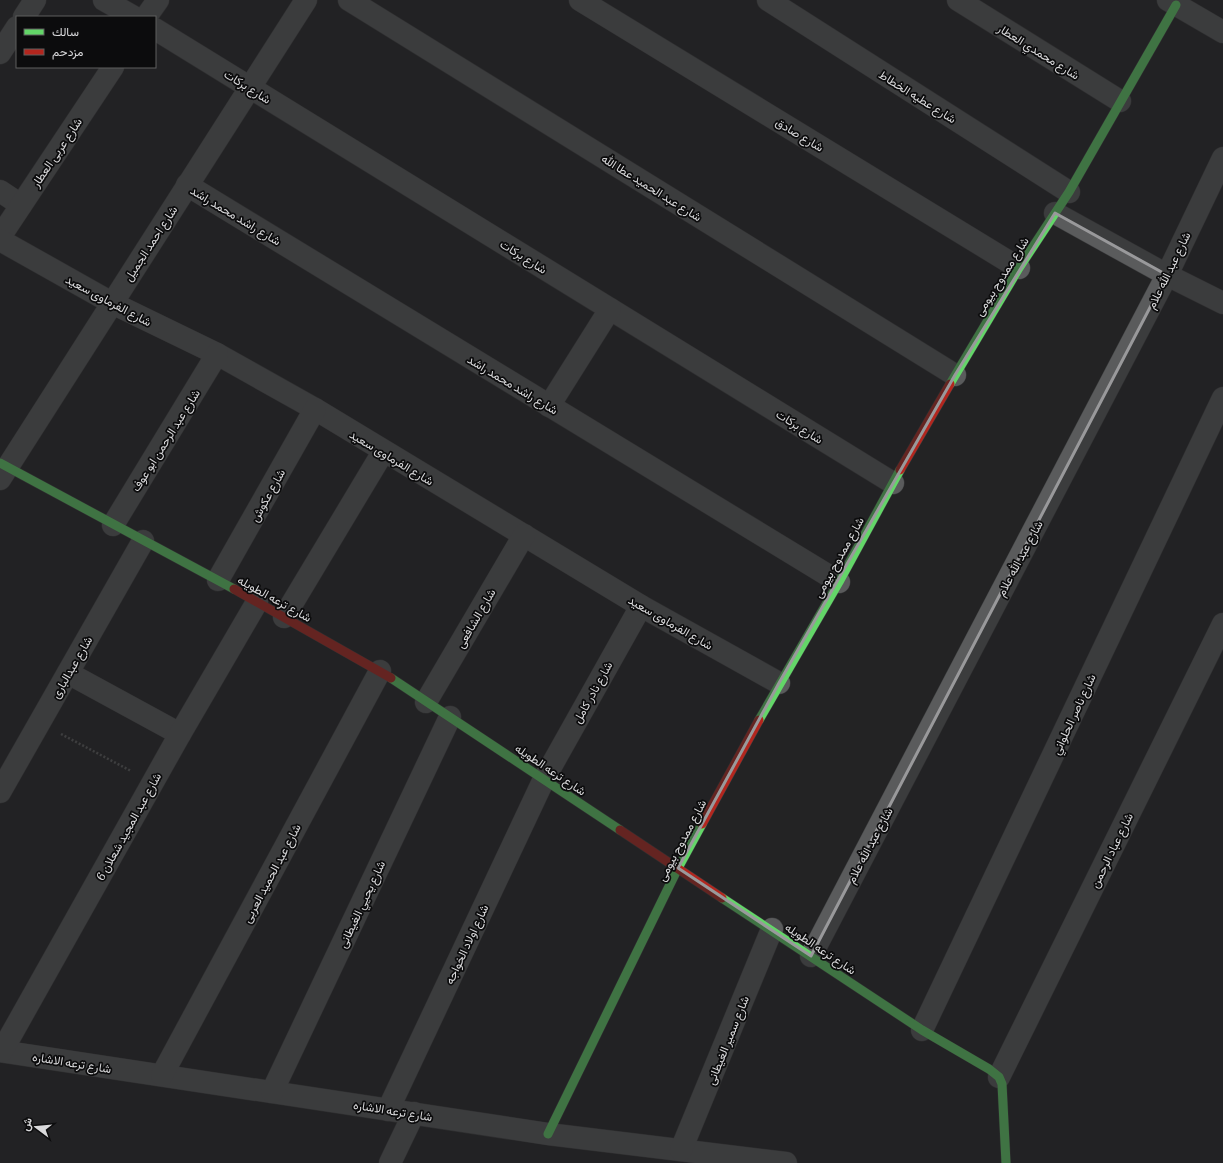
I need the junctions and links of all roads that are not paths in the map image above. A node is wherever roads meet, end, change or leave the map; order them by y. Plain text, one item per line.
1 (35, 0) edge
2 (104, 0) edge
3 (158, 0) edge
4 (306, 0) edge
5 (349, 0) edge
6 (580, 0) edge
7 (768, 0) edge
8 (958, 0) edge
9 (1172, 2) edge
10 (25, 16) edge
11 (132, 16) edge
12 (147, 16) edge
13 (16, 29) edge
14 (156, 30) edge
15 (1223, 32) edge
16 (0, 53) edge
17 (112, 68) edge
18 (250, 88) junction
19 (1120, 101) junction
20 (1223, 158) edge
21 (187, 185) junction
22 (0, 191) edge
23 (1069, 192) junction
24 (21, 205) junction
25 (1055, 213) junction
26 (0, 239) edge
27 (1019, 268) junction
28 (1167, 275) junction
29 (112, 303) junction
30 (1223, 303) edge
31 (610, 309) junction
32 (217, 354) junction
33 (955, 375) junction
34 (1223, 398) edge
35 (549, 406) junction
36 (315, 409) junction
37 (383, 452) junction
38 (2, 469) edge
39 (893, 482) junction
40 (113, 525) junction
41 (524, 534) junction
42 (143, 541) junction
43 (218, 580) junction
44 (839, 582) junction
45 (257, 602) junction
46 (641, 606) junction
47 (284, 617) junction
48 (1223, 624) edge
49 (380, 671) junction
50 (68, 673) junction
51 (779, 683) junction
52 (426, 702) junction
53 (450, 717) junction
54 (180, 734) junction
55 (544, 779) junction
56 (0, 792) edge
57 (678, 868) junction
58 (772, 930) junction
59 (811, 956) junction
60 (922, 1030) junction
61 (1, 1051) edge
62 (162, 1075) junction
63 (999, 1077) junction
64 (272, 1092) junction
65 (388, 1110) junction
66 (414, 1113) junction
67 (548, 1134) junction
68 (681, 1150) junction
69 (390, 1163) edge
70 (786, 1163) edge
71 (1006, 1163) edge

1 - 10 street
2 - 11 street
3 - 12 street
4 - 18 street, شارع احمد الجميل
5 - 33 street, شارع عبد الحميد عطا الله
6 - 27 street, شارع صادق
7 - 23 street, شارع عطيه الخطاط
8 - 19 street, شارع محمدي العطار
9 - 15 street
9 - 19 street, شارع ممدوح بيومى
13 - 16 street
14 - 18 street, شارع بركات
17 - 24 street, شارع عربى العطار
18 - 21 street, شارع احمد الجميل
18 - 31 street, شارع بركات
19 - 23 street, شارع ممدوح بيومى
20 - 28 street, شارع عبد الله علام
21 - 29 street, شارع احمد الجميل
21 - 35 street, شارع راشد محمد راشد
22 - 24 street
23 - 25 street, شارع ممدوح بيومى
24 - 26 street, شارع عربى العطار
25 - 27 street, شارع ممدوح بيومى
25 - 28 street
26 - 29 street, شارع الفرماوى سعيد
27 - 33 street, شارع ممدوح بيومى
28 - 30 street
28 - 59 street, شارع عبد الله علام
29 - 32 street, شارع الفرماوى سعيد
29 - 38 street, شارع احمد الجميل
31 - 35 street
31 - 39 street, شارع بركات
32 - 36 street, شارع الفرماوى سعيد
32 - 40 street, شارع عبد الرحمن ابو عوف
33 - 39 street, شارع ممدوح بيومى
34 - 60 street, شارع ناصر الحلواني
35 - 44 street, شارع راشد محمد راشد
36 - 37 street, شارع الفرماوى سعيد
36 - 43 street, شارع عكوش
37 - 41 street, شارع الفرماوى سعيد
37 - 47 street
38 - 40 street, شارع ترعه الطويله
39 - 44 street, شارع ممدوح بيومى
40 - 42 street, شارع ترعه الطويله
41 - 46 street, شارع الفرماوى سعيد
41 - 52 street, شارع الشافعى
42 - 43 street, شارع ترعه الطويله
42 - 50 street, شارع عبدالبارى
43 - 45 street, شارع ترعه الطويله
44 - 51 street, شارع ممدوح بيومى
45 - 47 street, شارع ترعه الطويله
45 - 54 street, شارع عبد المجيد شعلان 6
46 - 51 street, شارع الفرماوى سعيد
46 - 55 street, شارع نادر كامل
47 - 49 street, شارع ترعه الطويله
48 - 63 street, شارع عباد الرحمن
49 - 52 street, شارع ترعه الطويله
49 - 62 street, شارع عبد الحميد العربى
50 - 54 street
50 - 56 street, شارع عبدالبارى
51 - 57 street, شارع ممدوح بيومى
52 - 53 street, شارع ترعه الطويله
53 - 55 street, شارع ترعه الطويله
53 - 64 street, شارع يحيي الغيطانى
54 - 61 street, شارع عبد المجيد شعلان 6
55 - 57 street, شارع ترعه الطويله
55 - 65 street, شارع اولاد الخواجه
57 - 58 street, شارع ترعه الطويله
57 - 67 street, شارع ممدوح بيومى
58 - 59 street, شارع ترعه الطويله
58 - 68 street, شارع سمير الغيطانى
59 - 60 street, شارع ترعه الطويله
60 - 63 street, شارع ترعه الطويله
61 - 62 street, شارع ترعه الاشاره
62 - 64 street, شارع ترعه الاشاره
63 - 71 street
64 - 65 street, شارع ترعه الاشاره
65 - 66 street, شارع ترعه الاشاره
66 - 67 street, شارع ترعه الاشاره
66 - 69 street
67 - 68 street, شارع ترعه الاشاره
68 - 70 street, شارع ترعه الاشاره

